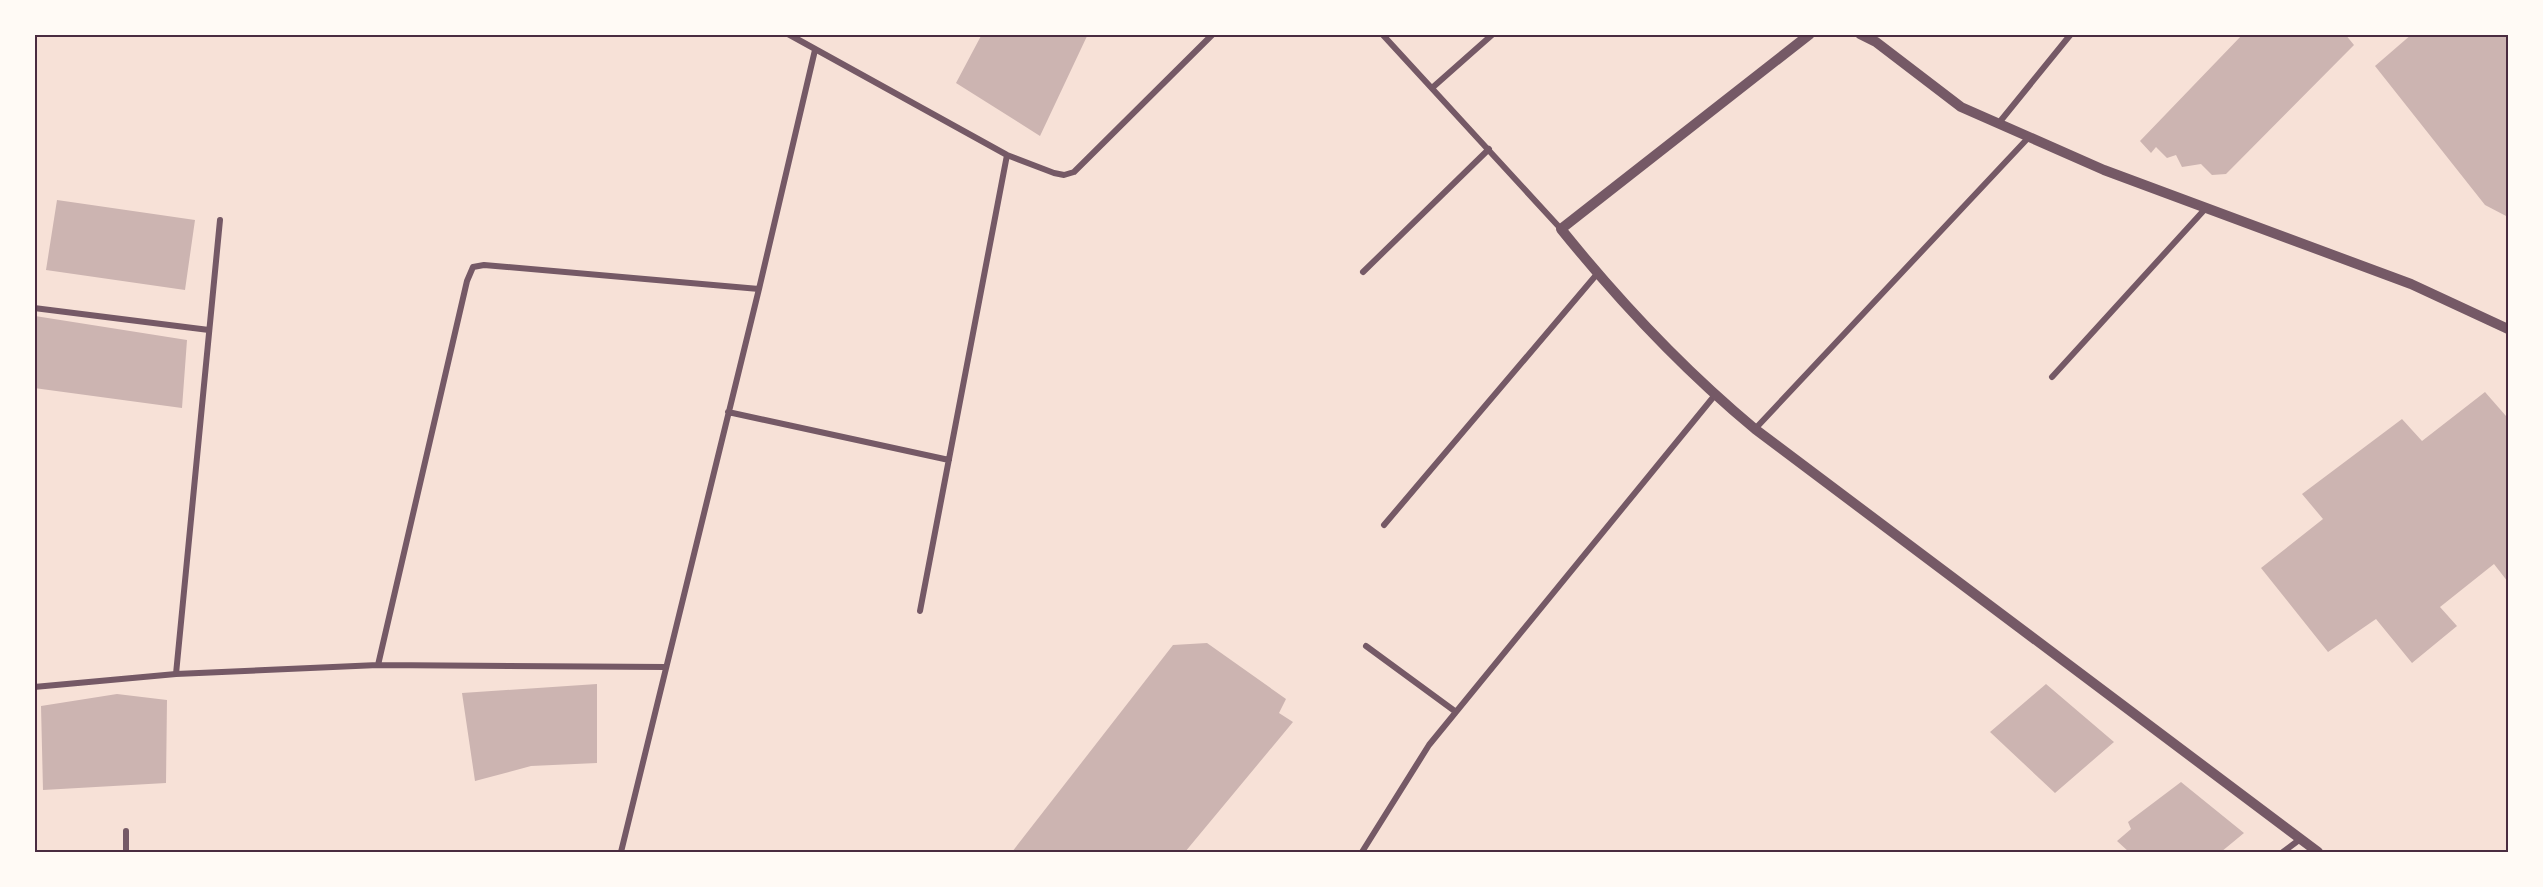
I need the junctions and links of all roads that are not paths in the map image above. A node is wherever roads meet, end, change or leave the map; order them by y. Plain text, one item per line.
1 (788, 34) edge
2 (1214, 34) edge
3 (1382, 34) edge
4 (1493, 34) edge
5 (1810, 34) edge
6 (1860, 34) edge
7 (2071, 34) edge
8 (1880, 38) edge
9 (815, 50) junction
10 (1432, 88) junction
11 (1998, 124) junction
12 (2029, 137) junction
13 (1490, 149) junction
14 (1007, 155) junction
15 (2206, 208) junction
16 (220, 220) dead end
17 (1561, 229) junction
18 (1363, 272) dead end
19 (1597, 274) junction
20 (759, 289) junction
21 (34, 308) edge
22 (2508, 329) edge
23 (209, 330) junction
24 (2052, 377) dead end
25 (1714, 396) junction
26 (728, 412) junction
27 (1755, 429) junction
28 (949, 460) junction
29 (1384, 525) dead end
30 (920, 611) dead end
31 (1366, 646) dead end
32 (378, 665) junction
33 (666, 667) junction
34 (176, 674) junction
35 (34, 687) edge
36 (1456, 712) junction
37 (126, 831) dead end
38 (2299, 840) junction
39 (126, 852) edge
40 (621, 852) edge
41 (1362, 852) edge
42 (2283, 852) edge
43 (2318, 852) edge

1 - 9 street
2 - 14 street
3 - 10 street
4 - 10 street
5 - 17 street
6 - 8 street
7 - 11 street
8 - 11 street
9 - 14 street
9 - 20 street
10 - 13 street
11 - 12 street
12 - 15 street
12 - 27 street
13 - 17 street
13 - 18 street
14 - 28 street
15 - 22 street
15 - 24 street
16 - 23 street
17 - 19 street
19 - 25 street
19 - 29 street
20 - 26 street
20 - 32 street
21 - 23 street
23 - 34 street
25 - 27 street
25 - 36 street
26 - 28 street
26 - 33 street
27 - 38 street
28 - 30 street
31 - 36 street
32 - 33 street
32 - 34 street
33 - 40 street
34 - 35 street
36 - 41 street
37 - 39 street
38 - 42 street
38 - 43 street

